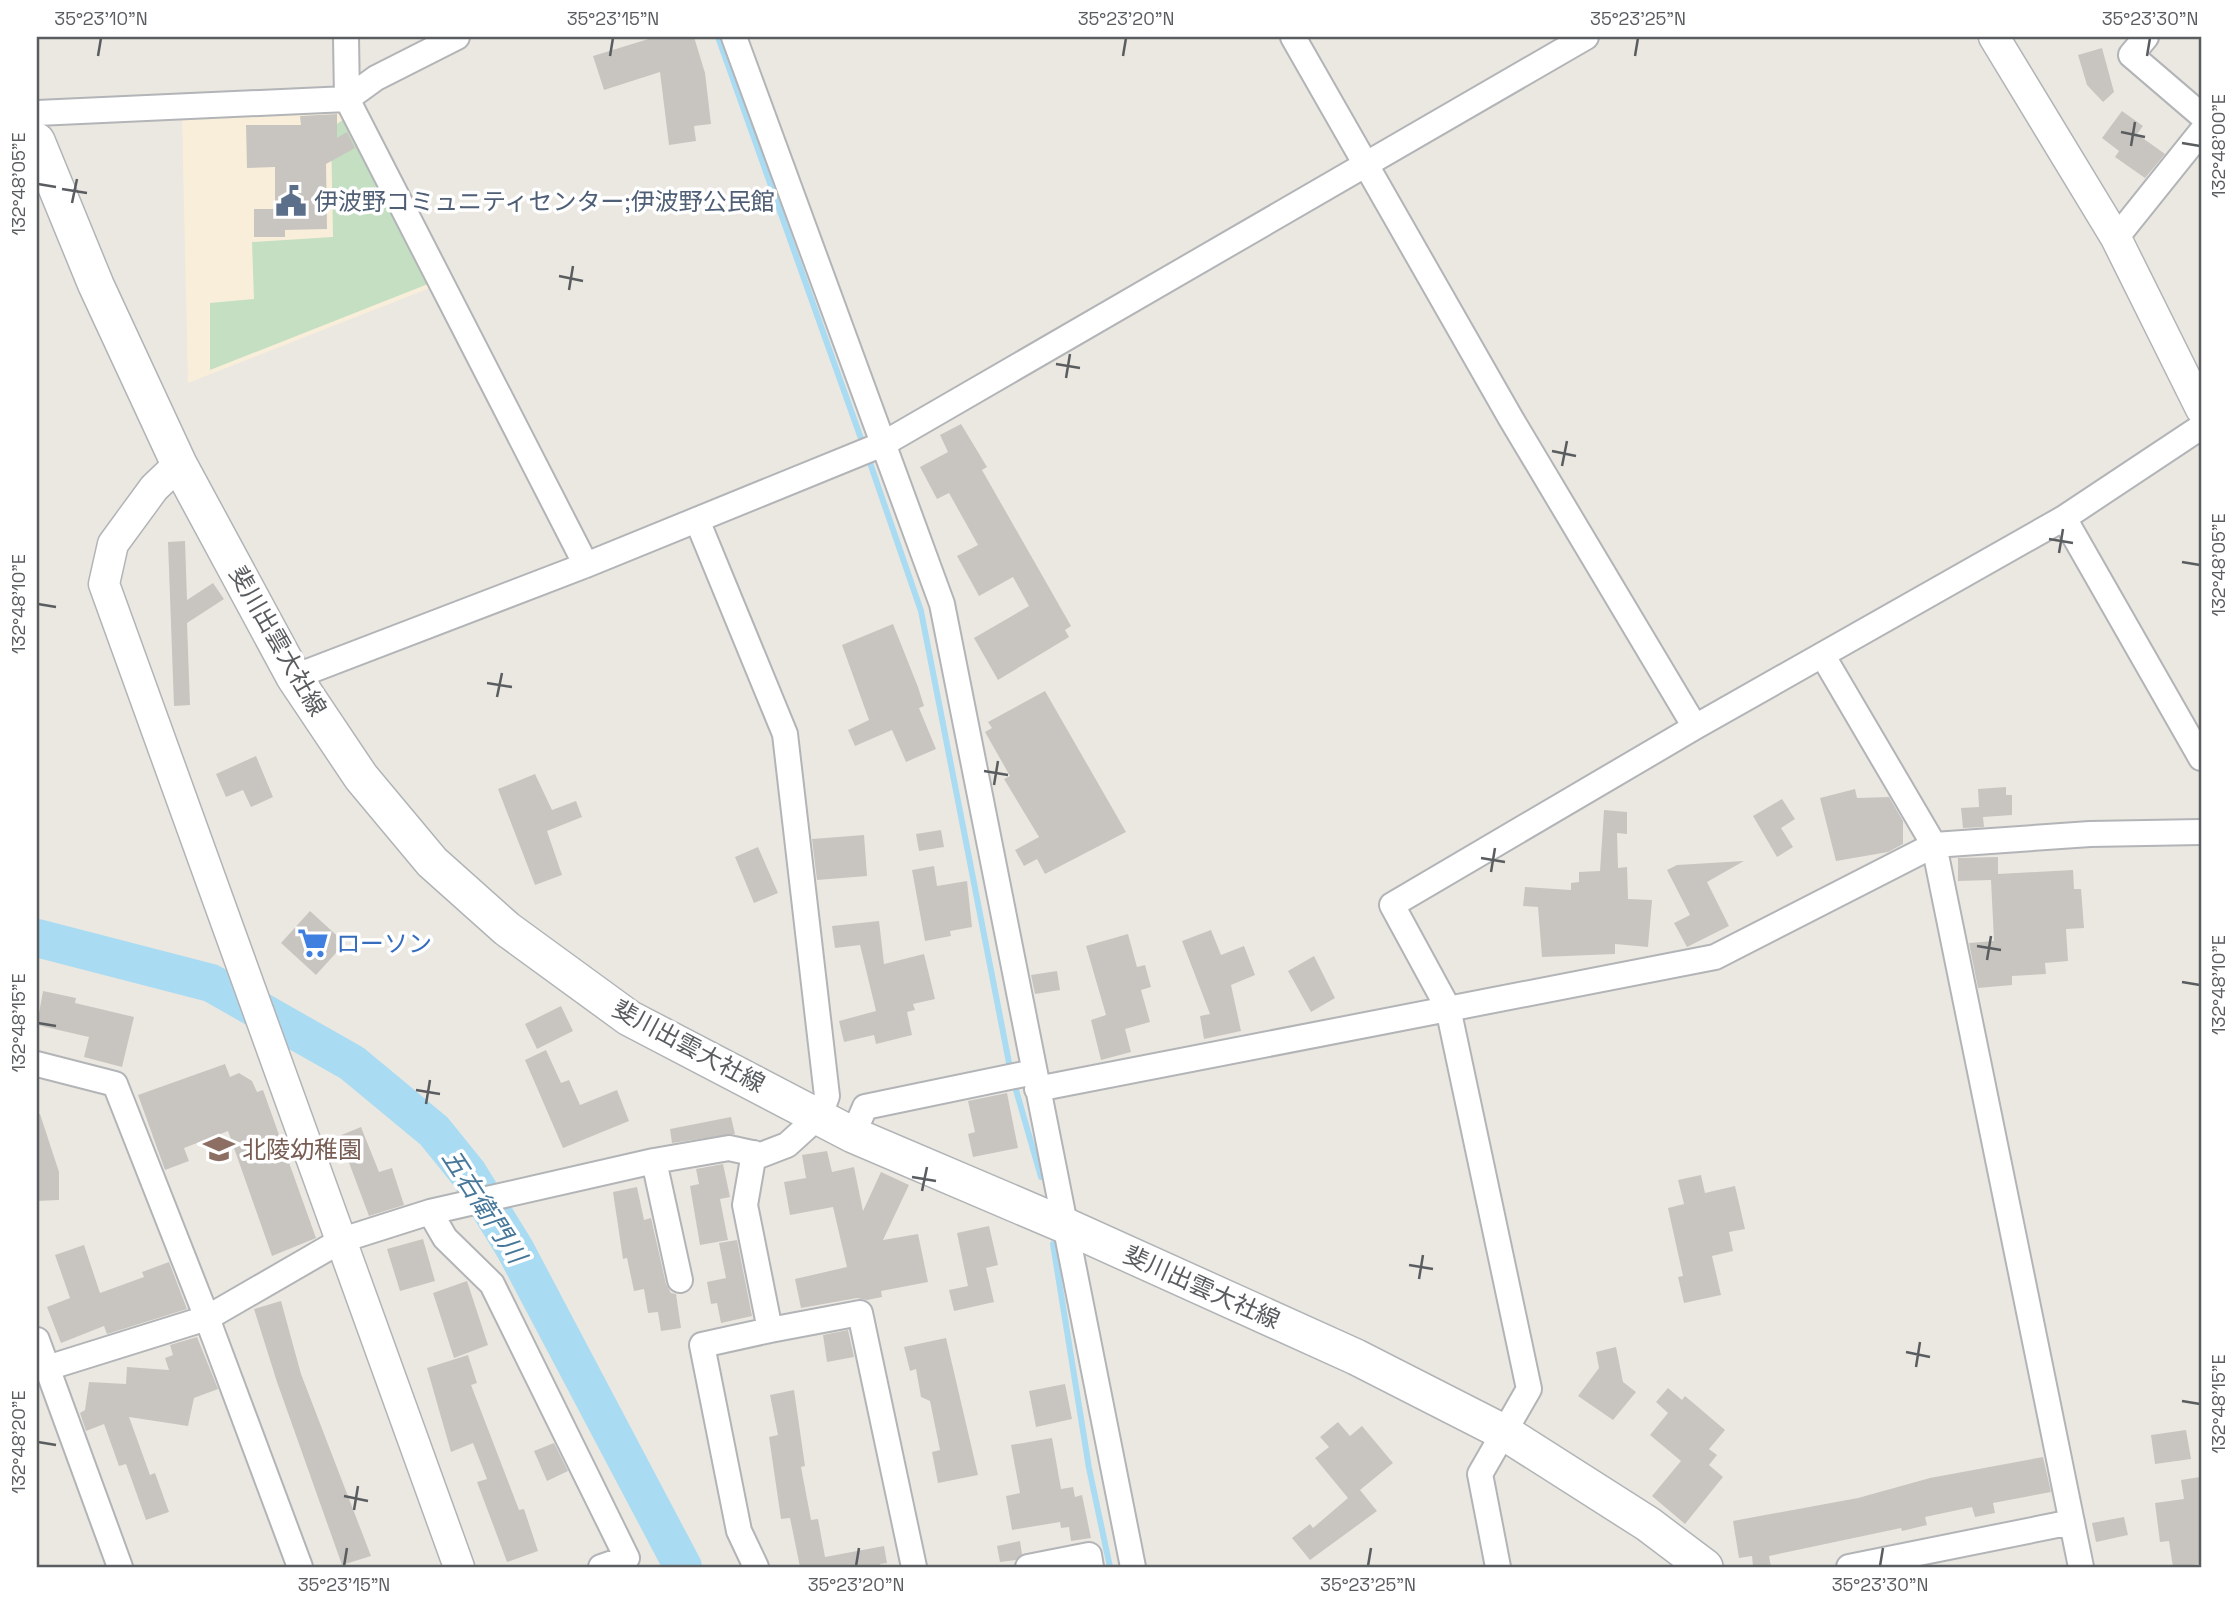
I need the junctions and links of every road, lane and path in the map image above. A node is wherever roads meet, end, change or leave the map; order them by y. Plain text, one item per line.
1 (346, 37) edge
2 (457, 37) edge
3 (734, 37) edge
4 (1293, 37) edge
5 (1586, 37) edge
6 (1994, 37) edge
7 (2147, 37) edge
8 (347, 99) junction
9 (37, 113) edge
10 (2201, 115) edge
11 (2201, 132) edge
12 (37, 141) edge
13 (1367, 164) junction
14 (2116, 238) junction
15 (2201, 409) edge
16 (2201, 427) edge
17 (883, 444) junction
18 (179, 464) junction
19 (2064, 518) junction
20 (697, 520) junction
21 (586, 565) junction
22 (1823, 656) junction
23 (294, 677) junction
24 (1695, 727) junction
25 (2201, 758) edge
26 (2201, 832) edge
27 (1934, 845) junction
28 (1448, 1008) junction
29 (37, 1064) edge
30 (1036, 1080) junction
31 (820, 1115) junction
32 (853, 1135) junction
33 (754, 1153) junction
34 (654, 1161) junction
35 (430, 1212) junction
36 (1064, 1225) junction
37 (342, 1240) junction
38 (680, 1280) dead end
39 (207, 1318) junction
40 (770, 1330) junction
41 (37, 1340) edge
42 (47, 1368) junction
43 (1505, 1433) junction
44 (2072, 1522) junction
45 (120, 1567) edge
46 (300, 1567) edge
47 (458, 1567) edge
48 (601, 1567) edge
49 (756, 1567) edge
50 (915, 1567) edge
51 (1028, 1567) edge
52 (1091, 1567) edge
53 (1133, 1567) edge
54 (1498, 1567) edge
55 (1705, 1567) edge
56 (1849, 1567) edge
57 (2081, 1567) edge

1 - 8 street
2 - 8 street
3 - 17 street
4 - 13 street
5 - 13 street
6 - 14 street
7 - 10 street
8 - 9 street
8 - 21 street
11 - 14 street
12 - 18 main road, 斐川出雲大社線
13 - 17 street
13 - 24 street
14 - 15 street
16 - 19 street
17 - 20 street
17 - 30 street
18 - 23 main road, 斐川出雲大社線
18 - 37 street
19 - 22 street
19 - 25 street
20 - 21 street
20 - 31 street
21 - 23 street
22 - 24 street
22 - 27 street
23 - 31 main road, 斐川出雲大社線
24 - 28 street
26 - 27 street
27 - 28 street
27 - 44 street
28 - 30 street
28 - 43 street
29 - 39 street
30 - 32 street
30 - 36 street
31 - 32 main road, 斐川出雲大社線
31 - 33 street
32 - 36 main road, 斐川出雲大社線
33 - 34 street
33 - 40 street
34 - 35 street
34 - 38 street
35 - 37 street
35 - 48 street
36 - 43 main road, 斐川出雲大社線
36 - 53 street
37 - 39 street
37 - 47 street
39 - 42 street
39 - 46 street
40 - 49 street
40 - 50 street
41 - 42 street
42 - 45 street
43 - 54 street
43 - 55 main road, 斐川出雲大社線
44 - 56 street
44 - 57 street
51 - 52 street

